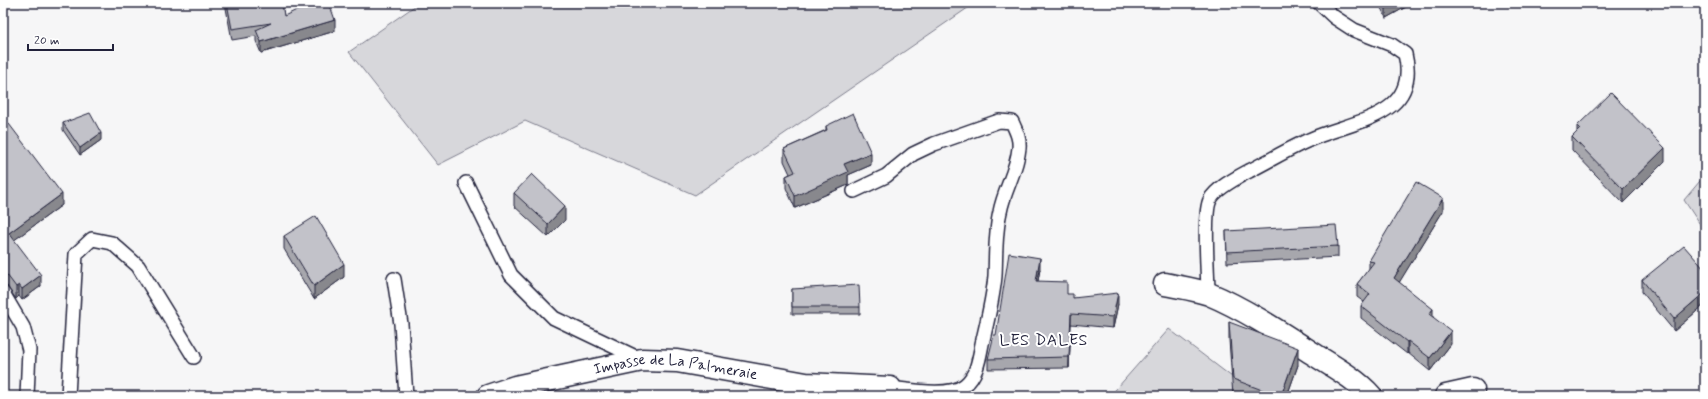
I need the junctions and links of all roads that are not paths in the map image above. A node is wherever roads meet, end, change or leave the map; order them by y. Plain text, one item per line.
1 (1320, 3) edge
2 (466, 183) dead end
3 (854, 191) dead end
4 (394, 279) dead end
5 (1165, 284) dead end
6 (3, 293) edge
7 (1208, 294) junction
8 (194, 357) dead end
9 (642, 360) junction
10 (890, 388) joint
11 (1472, 390) dead end
12 (27, 396) edge
13 (68, 396) edge
14 (406, 396) edge
15 (488, 396) edge
16 (1371, 396) edge
17 (1446, 396) edge

1 - 7 lane
2 - 9 lane
3 - 10 lane
4 - 14 lane
5 - 7 street
6 - 12 lane
7 - 16 street
8 - 13 lane
9 - 10 street, Impasse de La Palmeraie
9 - 15 street, Impasse de La Palmeraie
11 - 17 street

